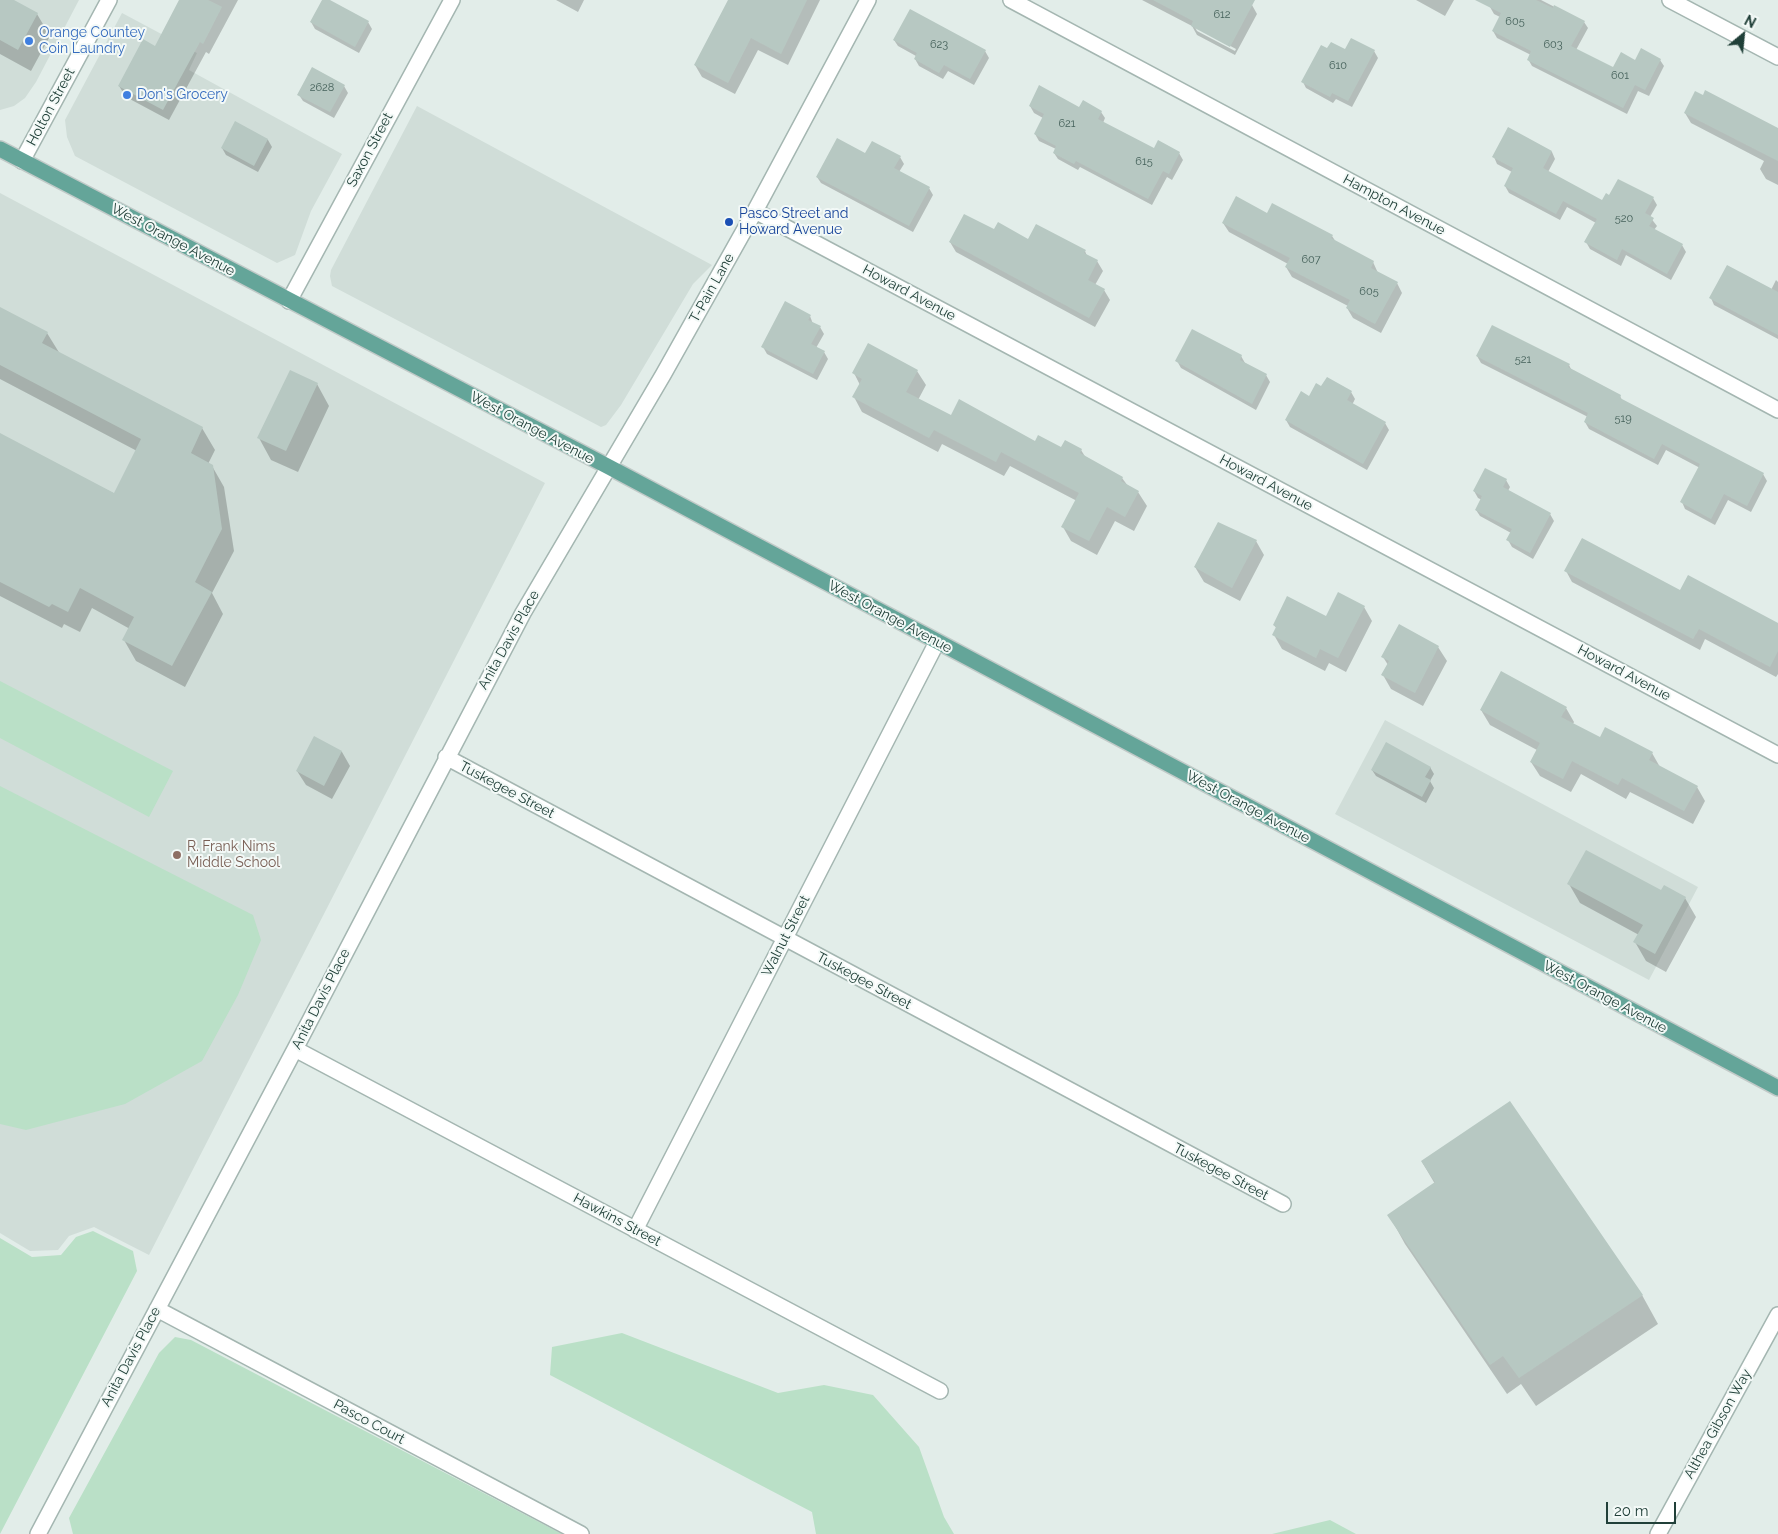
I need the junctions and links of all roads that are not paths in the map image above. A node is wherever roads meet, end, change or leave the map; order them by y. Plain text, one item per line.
1 (109, 0) edge
2 (452, 0) edge
3 (868, 0) edge
4 (1011, 0) edge
5 (1670, 0) edge
6 (1778, 57) edge
7 (0, 149) edge
8 (22, 161) junction
9 (755, 211) junction
10 (289, 301) junction
11 (1778, 410) edge
12 (608, 468) junction
13 (937, 642) junction
14 (1778, 755) edge
15 (446, 757) junction
16 (784, 938) junction
17 (295, 1049) junction
18 (1778, 1088) edge
19 (1283, 1204) dead end
20 (635, 1230) junction
21 (157, 1309) junction
22 (1778, 1315) edge
23 (940, 1391) dead end
24 (38, 1534) edge
25 (580, 1534) edge
26 (1658, 1534) edge

1 - 8 street, Holton Street
2 - 10 street, Saxon Street
3 - 9 street, T-Pain Lane
4 - 11 street, Hampton Avenue
5 - 6 street
7 - 8 main road, West Orange Avenue
8 - 10 main road, West Orange Avenue
9 - 12 street, T-Pain Lane
9 - 14 street, Howard Avenue
10 - 12 main road, West Orange Avenue
12 - 13 main road, West Orange Avenue
12 - 15 street, Anita Davis Place
13 - 16 street, Walnut Street
13 - 18 main road, West Orange Avenue
15 - 16 street, Tuskegee Street
15 - 17 street, Anita Davis Place
16 - 19 street, Tuskegee Street
16 - 20 street, Walnut Street
17 - 20 street, Hawkins Street
17 - 21 street, Anita Davis Place
20 - 23 street, Hawkins Street
21 - 24 street, Anita Davis Place
21 - 25 street, Pasco Court
22 - 26 street, Althea Gibson Way

